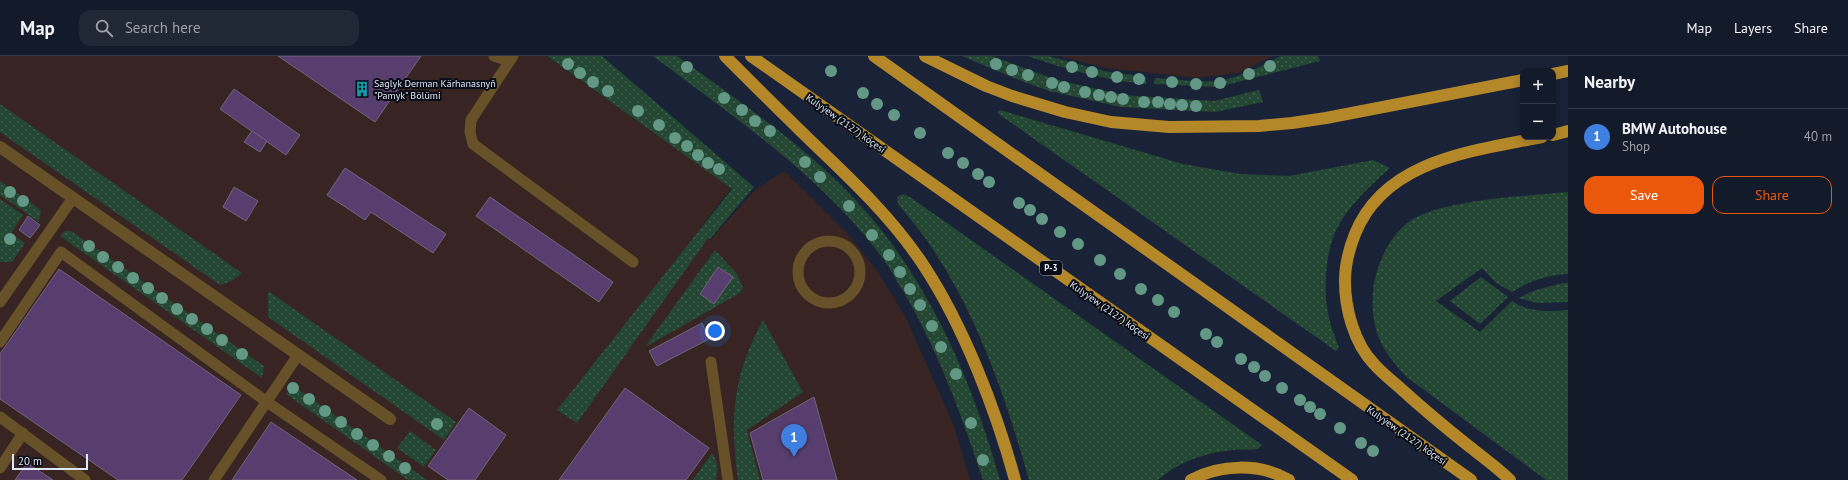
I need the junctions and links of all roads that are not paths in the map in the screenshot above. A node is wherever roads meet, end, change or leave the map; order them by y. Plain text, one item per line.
1 (494, 56) edge
2 (725, 56) edge
3 (751, 56) edge
4 (874, 56) edge
5 (925, 56) edge
6 (512, 58) edge
7 (1568, 71) edge
8 (1556, 73) edge
9 (1520, 81) edge
10 (1568, 132) edge
11 (1556, 134) edge
12 (1528, 140) edge
13 (0, 146) edge
14 (73, 198) junction
15 (633, 262) dead end
16 (842, 301) joint
17 (0, 302) edge
18 (0, 342) edge
19 (298, 355) junction
20 (711, 362) dead end
21 (267, 402) junction
22 (0, 417) edge
23 (390, 419) dead end
24 (23, 433) junction
25 (0, 468) edge
26 (85, 480) edge
27 (214, 480) edge
28 (382, 480) edge
29 (728, 480) edge
30 (1015, 480) edge
31 (1191, 480) edge
32 (1289, 480) edge
33 (1352, 480) edge
34 (1471, 480) edge
35 (1510, 480) edge

1 - 6 lane
2 - 30 highway
3 - 33 highway, Kulyýew (2127) köçesi / P-3
4 - 34 highway, Kulyýew (2127) köçesi
5 - 9 highway
6 - 15 lane
7 - 8 highway
10 - 11 highway
12 - 35 highway
13 - 14 street
14 - 17 lane
14 - 19 street
16 - 16 lane
18 - 21 lane
19 - 21 lane
19 - 23 street
20 - 29 lane
21 - 27 lane
21 - 28 lane
22 - 24 lane
24 - 25 lane
24 - 26 lane
31 - 32 highway

